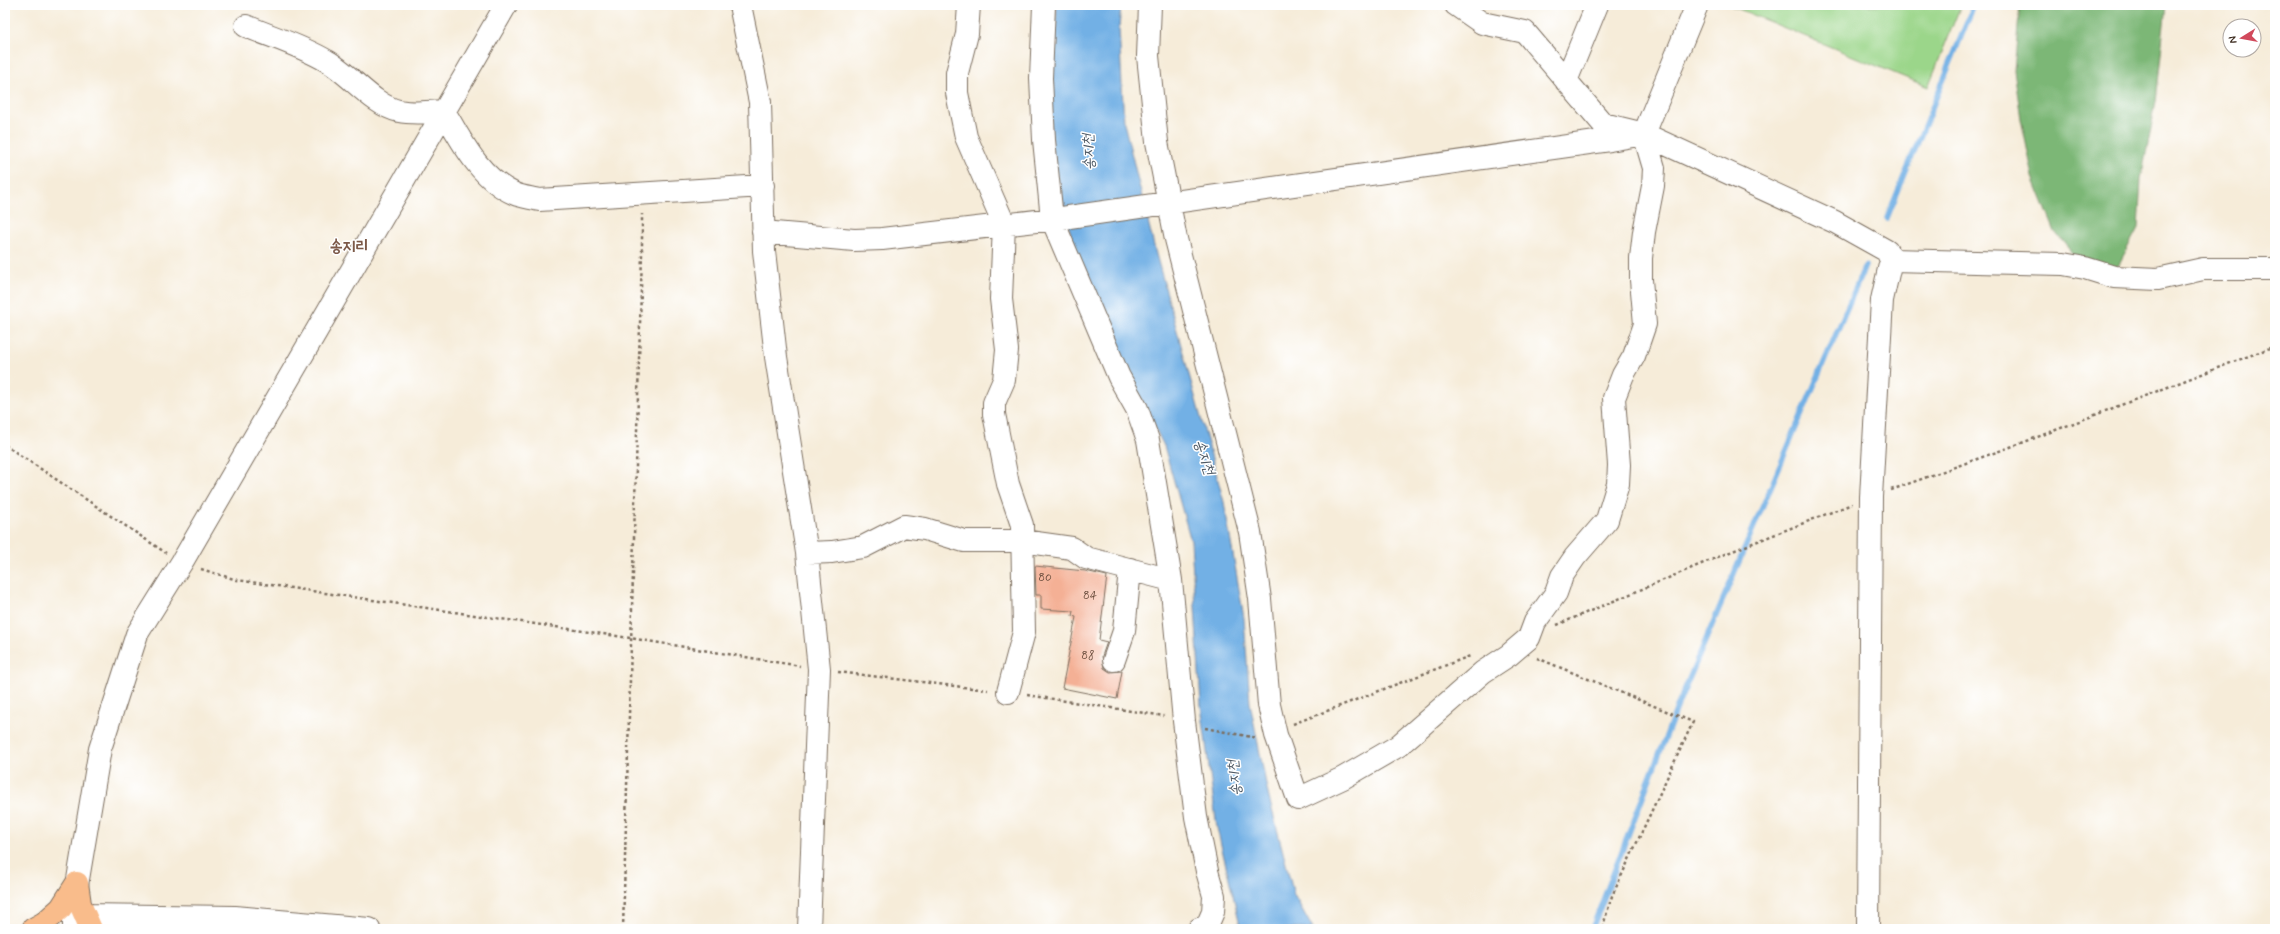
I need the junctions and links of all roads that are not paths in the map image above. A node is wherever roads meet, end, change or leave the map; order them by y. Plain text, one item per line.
1 (506, 5) edge
2 (740, 5) edge
3 (969, 5) edge
4 (1044, 5) edge
5 (1150, 5) edge
6 (1456, 5) edge
7 (1597, 5) edge
8 (1697, 5) edge
9 (246, 26) dead end
10 (1566, 81) junction
11 (444, 111) junction
12 (1644, 134) junction
13 (763, 186) junction
14 (1162, 204) junction
15 (1057, 219) junction
16 (1004, 224) junction
17 (762, 232) junction
18 (1889, 256) junction
19 (2275, 269) edge
20 (1022, 541) junction
21 (807, 553) junction
22 (1130, 569) junction
23 (1171, 580) junction
24 (1114, 660) dead end
25 (1008, 692) dead end
26 (77, 883) junction
27 (83, 924) edge
28 (33, 929) edge
29 (369, 929) edge
30 (809, 929) edge
31 (1199, 929) edge
32 (1868, 929) edge

1 - 11 street
2 - 13 street
3 - 16 street
4 - 15 street
5 - 14 street
6 - 10 street
7 - 10 street
8 - 12 street
9 - 11 street
10 - 12 street
11 - 13 street
11 - 26 street
12 - 14 street
12 - 14 street
12 - 18 street
13 - 17 street
14 - 15 street
15 - 16 street
15 - 23 street
16 - 17 street
16 - 20 street
17 - 21 street
18 - 19 street
18 - 32 street
20 - 21 street
20 - 22 street
20 - 25 street
21 - 30 street
22 - 23 street
22 - 24 street
23 - 31 street
26 - 27 main road
26 - 28 main road
27 - 29 street

